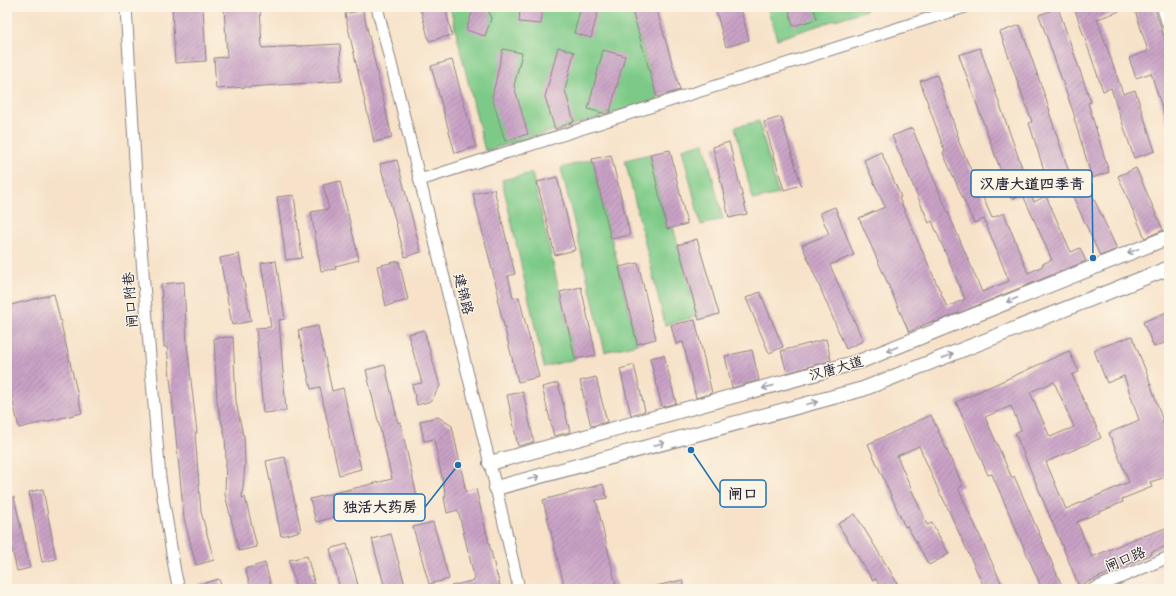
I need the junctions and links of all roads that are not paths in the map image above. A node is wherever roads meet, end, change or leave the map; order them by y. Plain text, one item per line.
1 (126, 7) edge
2 (377, 7) edge
3 (965, 7) edge
4 (1164, 7) edge
5 (1169, 23) edge
6 (420, 180) junction
7 (1169, 236) edge
8 (1169, 268) edge
9 (490, 463) junction
10 (496, 488) junction
11 (1169, 557) edge
12 (179, 589) edge
13 (519, 589) edge
14 (1094, 589) edge

1 - 12 street, 闸口附巷
2 - 6 street, 建锦路
3 - 6 street
4 - 5 main road
6 - 9 street, 建锦路
7 -> 9 main road, 汉唐大道
10 -> 8 main road, 汉唐大道
9 - 10 street, 建锦路
10 - 13 street, 建锦路
11 - 14 street, 闸口路

